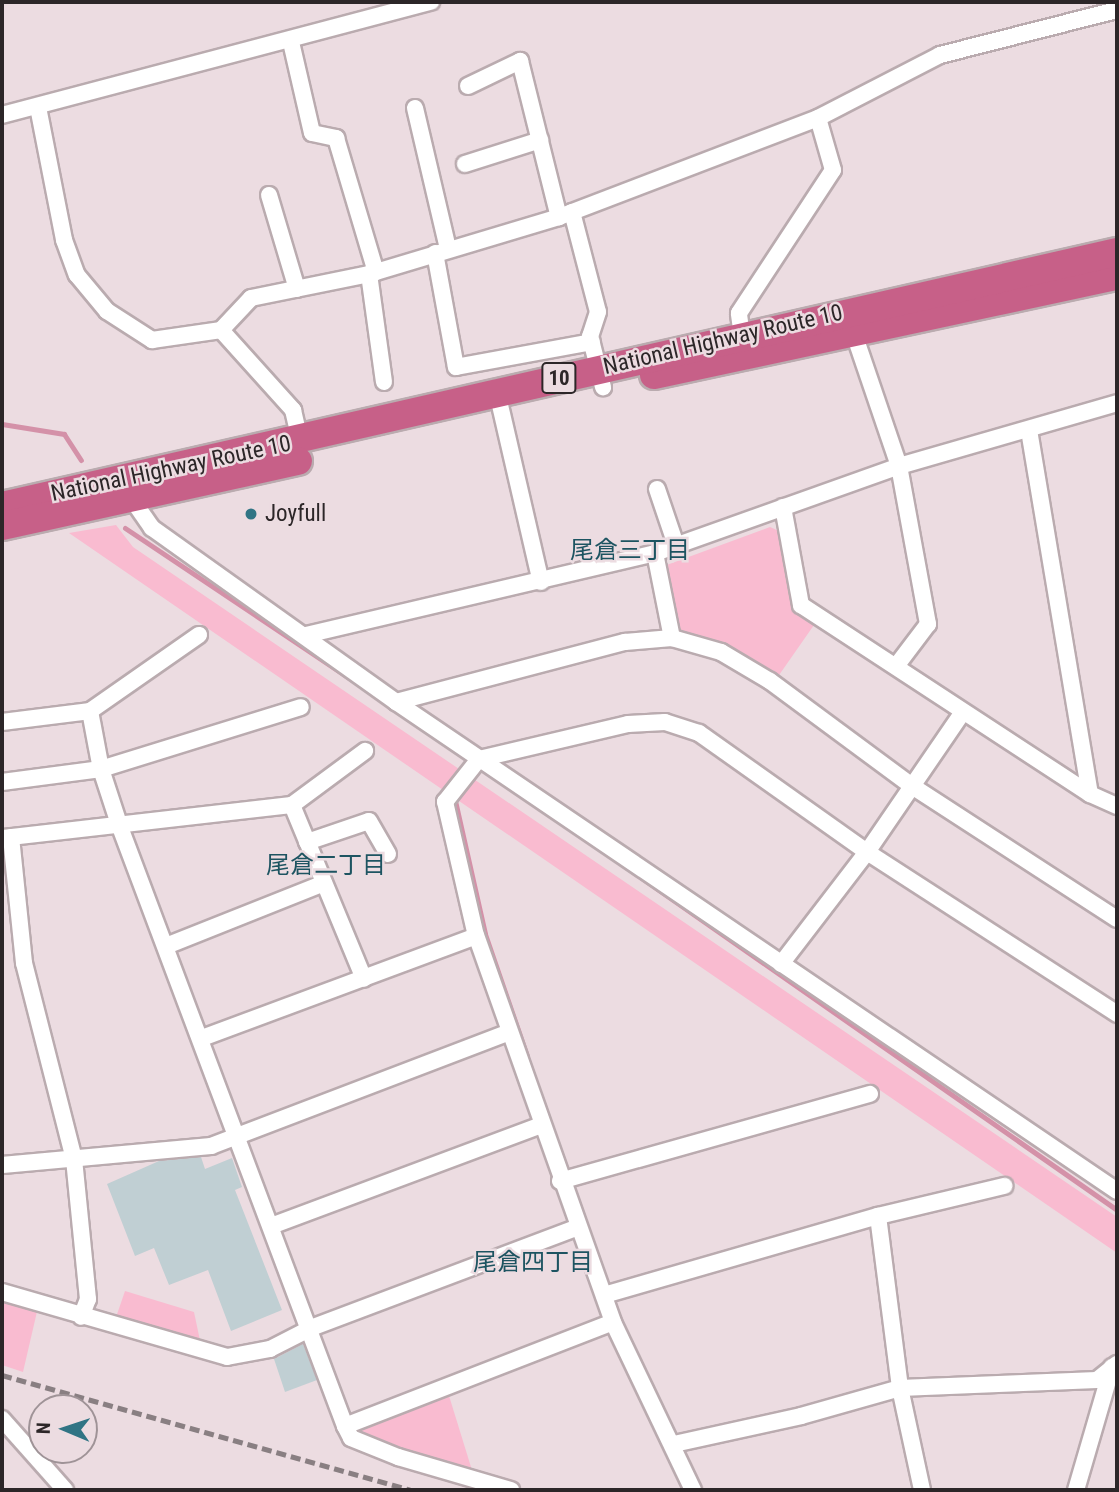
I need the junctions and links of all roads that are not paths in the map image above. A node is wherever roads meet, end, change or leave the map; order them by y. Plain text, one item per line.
1 (431, 2) edge
2 (1117, 10) edge
3 (291, 42) junction
4 (468, 86) dead end
5 (38, 107) junction
6 (415, 108) dead end
7 (2, 115) edge
8 (818, 118) junction
9 (540, 140) junction
10 (465, 164) dead end
11 (269, 195) dead end
12 (566, 214) junction
13 (442, 251) junction
14 (1117, 252) edge
15 (373, 273) junction
16 (1117, 276) edge
17 (297, 289) junction
18 (850, 322) junction
19 (220, 330) junction
20 (744, 346) junction
21 (597, 366) junction
22 (384, 382) dead end
23 (500, 402) junction
24 (1117, 403) edge
25 (1029, 430) junction
26 (300, 441) junction
27 (900, 466) junction
28 (109, 483) junction
29 (657, 489) dead end
30 (135, 499) junction
31 (2, 506) edge
32 (783, 507) junction
33 (2, 526) edge
34 (676, 545) junction
35 (655, 553) junction
36 (541, 582) junction
37 (199, 635) dead end
38 (306, 635) junction
39 (672, 638) junction
40 (897, 666) junction
41 (396, 702) junction
42 (301, 707) dead end
43 (90, 711) junction
44 (963, 712) junction
45 (2, 722) edge
46 (365, 751) dead end
47 (479, 759) junction
48 (101, 769) junction
49 (2, 782) edge
50 (912, 786) junction
51 (1090, 794) junction
52 (292, 805) junction
53 (1117, 806) edge
54 (120, 827) junction
55 (6, 837) edge
56 (307, 842) junction
57 (867, 852) junction
58 (388, 854) dead end
59 (324, 883) junction
60 (1117, 919) edge
61 (476, 936) junction
62 (166, 946) junction
63 (781, 964) junction
64 (364, 979) junction
65 (1117, 1014) edge
66 (509, 1032) junction
67 (202, 1038) junction
68 (870, 1094) dead end
69 (541, 1125) junction
70 (237, 1136) junction
71 (74, 1159) junction
72 (2, 1165) edge
73 (560, 1181) junction
74 (1004, 1186) dead end
75 (1117, 1191) edge
76 (878, 1216) junction
77 (271, 1226) junction
78 (578, 1227) junction
79 (2, 1292) edge
80 (604, 1295) junction
81 (81, 1317) junction
82 (613, 1322) junction
83 (311, 1328) junction
84 (1115, 1365) edge
85 (900, 1388) junction
86 (2, 1419) edge
87 (345, 1426) junction
88 (674, 1444) junction
89 (65, 1490) edge
90 (511, 1490) edge
91 (693, 1490) edge
92 (922, 1490) edge
93 (1076, 1490) edge

1 - 3 street
2 - 8 street
3 - 5 street
3 - 15 street
4 - 9 street
5 - 7 street
5 - 19 street
6 - 13 street
8 - 12 street
8 - 20 street
9 - 10 street
9 - 12 street
11 - 17 street
12 - 13 street
12 - 21 street
13 - 15 street
13 - 21 street
14 - 18 highway, National Highway Route 10 / 10
15 - 17 street
15 - 22 street
16 - 18 highway, National Highway Route 10 / 10
17 - 19 street
18 - 20 highway, National Highway Route 10 / 10
18 - 27 street
19 - 26 street
20 - 21 highway, National Highway Route 10 / 10
21 - 23 highway, National Highway Route 10 / 10
23 - 26 highway, National Highway Route 10 / 10
23 - 30 highway, National Highway Route 10 / 10
23 - 36 street
24 - 25 street
25 - 27 street
25 - 51 street
26 - 28 highway, National Highway Route 10 / 10
27 - 32 street
27 - 40 street
28 - 30 street
28 - 31 highway, National Highway Route 10 / 10
29 - 34 street
30 - 33 highway, National Highway Route 10 / 10
30 - 38 street
32 - 34 street
32 - 40 street
34 - 35 street
35 - 36 street
35 - 39 street
36 - 38 street
37 - 43 street
38 - 41 street
39 - 41 street
39 - 50 street
40 - 44 street
41 - 47 street
42 - 48 street
43 - 45 street
43 - 48 street
44 - 50 street
44 - 51 street
46 - 52 street
47 - 57 street
47 - 61 street
47 - 63 street
48 - 49 street
48 - 54 street
50 - 57 street
50 - 60 street
51 - 53 street
52 - 54 street
52 - 56 street
54 - 55 street
54 - 62 street
55 - 71 street
56 - 58 street
56 - 59 street
57 - 63 street
57 - 65 street
59 - 62 street
59 - 64 street
61 - 64 street
61 - 66 street
62 - 67 street
63 - 75 street
64 - 67 street
66 - 69 street
66 - 70 street
67 - 70 street
68 - 73 street
69 - 73 street
69 - 77 street
70 - 71 street
70 - 77 street
71 - 72 street
71 - 81 street
73 - 78 street
74 - 76 street
76 - 80 street
76 - 85 street
77 - 83 street
78 - 80 street
78 - 83 street
79 - 81 street
80 - 82 street
81 - 83 street
82 - 87 street
82 - 88 street
83 - 87 street
84 - 85 street
84 - 93 street
85 - 88 street
85 - 92 street
86 - 89 street
87 - 90 street
88 - 91 street

